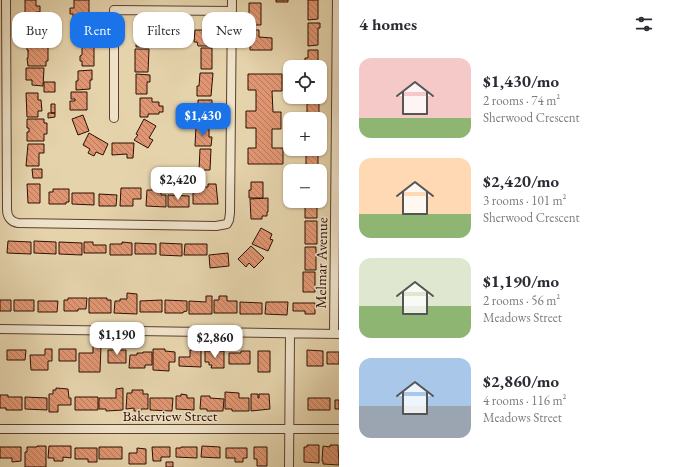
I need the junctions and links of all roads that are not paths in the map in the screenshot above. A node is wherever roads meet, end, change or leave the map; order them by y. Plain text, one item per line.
1 (6, 0) edge
2 (232, 0) edge
3 (337, 0) edge
4 (232, 11) junction
5 (338, 21) edge
6 (114, 118) dead end
7 (0, 329) edge
8 (290, 334) junction
9 (337, 334) edge
10 (0, 429) edge
11 (289, 429) junction
12 (339, 430) edge
13 (289, 467) edge

1 - 4 street
2 - 4 street
3 - 5 street, Melmar Avenue
4 - 6 street
5 - 9 street, Melmar Avenue
7 - 8 street
8 - 9 street
8 - 11 street
10 - 11 street, Bakerview Street
11 - 12 street, Bakerview Street
11 - 13 street

